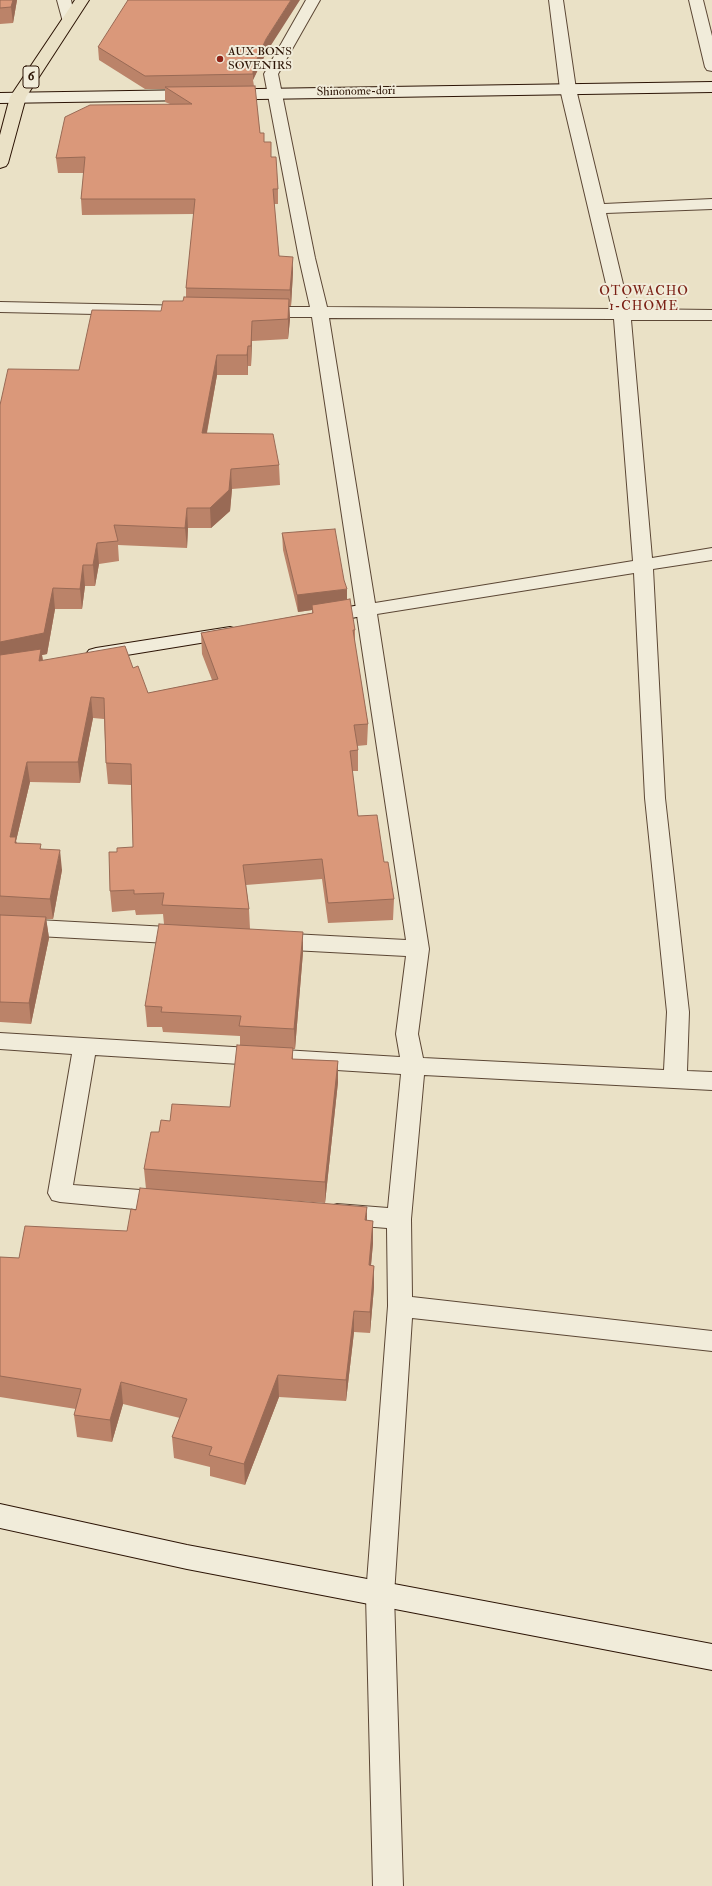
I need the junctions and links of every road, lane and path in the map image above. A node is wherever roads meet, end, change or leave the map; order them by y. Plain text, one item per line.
1 (64, 0) edge
2 (82, 0) edge
3 (313, 0) edge
4 (556, 0) edge
5 (696, 0) edge
6 (68, 19) junction
7 (712, 67) edge
8 (712, 87) edge
9 (568, 89) junction
10 (275, 93) junction
11 (18, 97) junction
12 (0, 98) edge
13 (0, 164) edge
14 (712, 204) edge
15 (597, 209) junction
16 (0, 307) edge
17 (209, 311) edge
18 (241, 312) edge
19 (320, 313) junction
20 (622, 314) junction
21 (712, 315) edge
22 (712, 554) edge
23 (643, 564) junction
24 (367, 610) junction
25 (305, 620) edge
26 (250, 629) edge
27 (78, 657) edge
28 (0, 926) edge
29 (205, 937) edge
30 (252, 940) edge
31 (418, 949) junction
32 (0, 1041) edge
33 (85, 1046) junction
34 (413, 1066) junction
35 (675, 1079) junction
36 (712, 1081) edge
37 (186, 1203) edge
38 (312, 1213) edge
39 (399, 1219) junction
40 (400, 1306) junction
41 (712, 1342) edge
42 (0, 1516) edge
43 (380, 1595) junction
44 (712, 1657) edge
45 (388, 1886) edge

1 - 6 street
2 - 6 main road, 6
3 - 10 street
4 - 9 street
5 - 7 street
6 - 11 main road, 6
8 - 9 street, Shinonome-dori
9 - 10 street, Shinonome-dori
9 - 15 street
10 - 11 street, Shinonome-dori
10 - 19 street
11 - 12 street, Shinonome-dori
11 - 13 main road, 6
14 - 15 street
15 - 20 street
16 - 17 street
18 - 19 street
19 - 20 street
19 - 24 street
20 - 21 street
20 - 23 street
22 - 23 street
23 - 24 street
23 - 35 street
24 - 25 street
24 - 31 street
26 - 27 street
28 - 29 street
30 - 31 street
31 - 34 street
32 - 33 street
33 - 34 street
33 - 37 street
34 - 35 street
34 - 39 street
35 - 36 street
38 - 39 street
39 - 40 street
40 - 41 street
40 - 43 street
42 - 43 street
43 - 44 street
43 - 45 street

